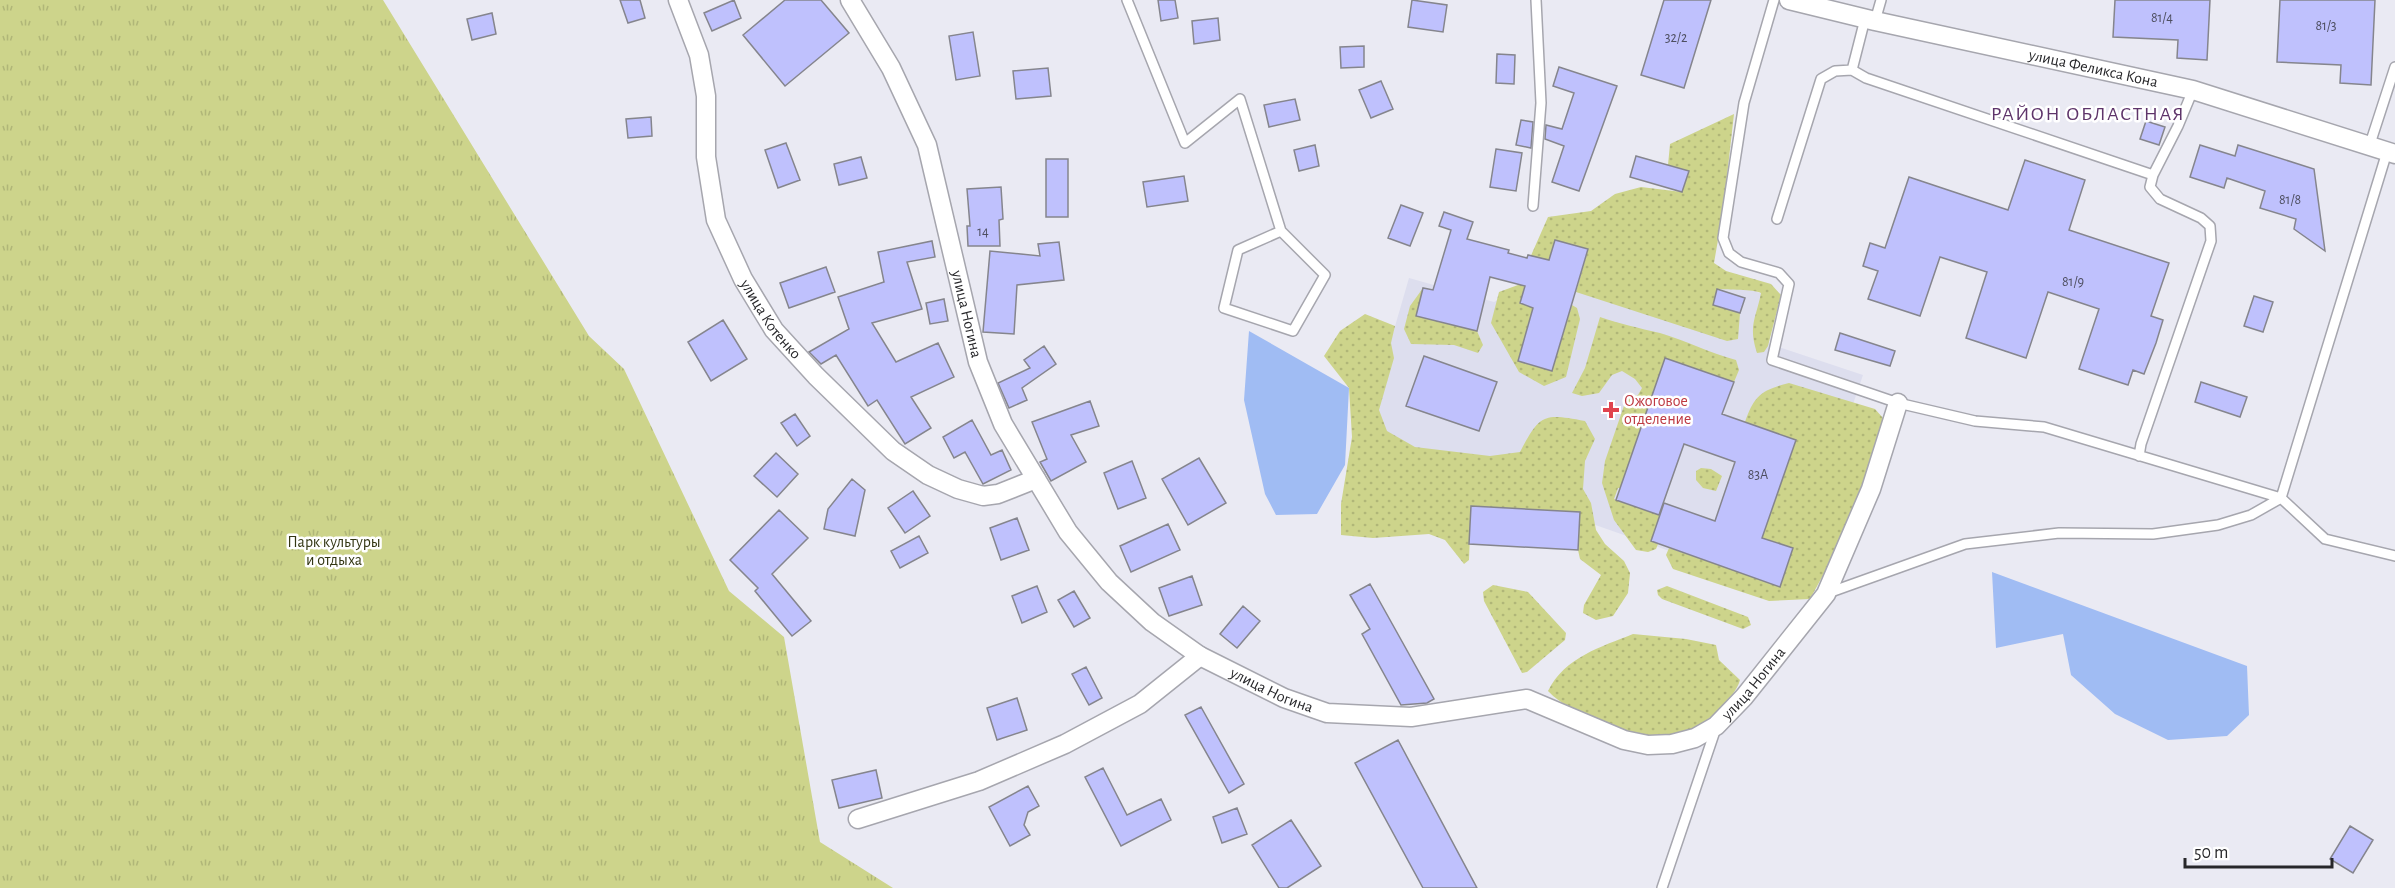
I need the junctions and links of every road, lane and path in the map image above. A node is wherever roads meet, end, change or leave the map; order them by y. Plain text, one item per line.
1 (678, 0) edge
2 (849, 0) edge
3 (1127, 0) edge
4 (1536, 0) edge
5 (1774, 0) edge
6 (1789, 0) edge
7 (1881, 0) edge
8 (1870, 20) junction
9 (2395, 67) edge
10 (1852, 70) junction
11 (2193, 90) junction
12 (2369, 147) junction
13 (2391, 153) edge
14 (2153, 175) junction
15 (1533, 206) dead end
16 (1777, 219) dead end
17 (1281, 231) junction
18 (1898, 403) junction
19 (2139, 456) junction
20 (1036, 479) junction
21 (2281, 498) junction
22 (2395, 556) edge
23 (1826, 594) junction
24 (1200, 656) junction
25 (1716, 726) junction
26 (858, 819) dead end
27 (1662, 888) edge

1 - 20 street, улица Котенко
2 - 20 street, улица Ногина
3 - 17 lane
4 - 15 lane
5 - 18 lane
6 - 8 street, улица Феликса Кона
7 - 8 lane
8 - 10 lane
8 - 11 street, улица Феликса Кона
9 - 12 lane
10 - 14 lane
10 - 16 lane
11 - 12 street, улица Феликса Кона
11 - 14 lane
12 - 13 street, улица Феликса Кона
13 - 21 lane
14 - 19 lane
17 - 17 lane
18 - 19 lane
18 - 23 street, улица Ногина
19 - 21 lane
20 - 24 street, улица Ногина
21 - 22 lane
21 - 23 lane
23 - 25 street, улица Ногина
24 - 25 street, улица Ногина
24 - 26 street
25 - 27 lane

